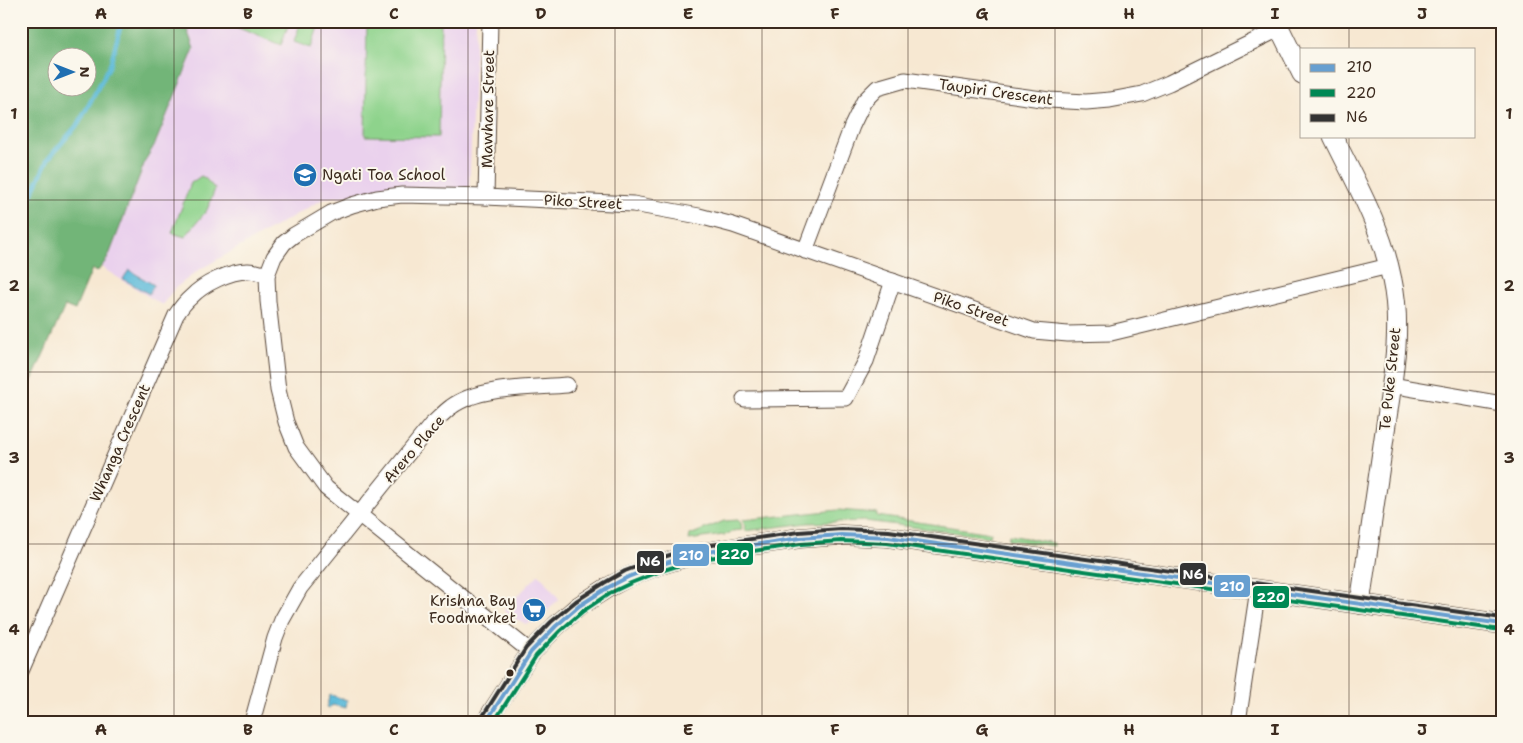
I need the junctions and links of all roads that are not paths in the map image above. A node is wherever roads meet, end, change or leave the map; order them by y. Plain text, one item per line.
1 (490, 21) edge
2 (1277, 25) edge
3 (1300, 70) edge
4 (1334, 138) edge
5 (486, 197) junction
6 (805, 251) junction
7 (1389, 266) junction
8 (267, 275) junction
9 (893, 281) junction
10 (567, 385) dead end
11 (1391, 385) junction
12 (744, 399) dead end
13 (1502, 404) edge
14 (359, 515) junction
15 (1258, 589) junction
16 (1360, 604) junction
17 (1502, 624) edge
18 (531, 652) junction
19 (21, 670) edge
20 (252, 722) edge
21 (486, 722) edge
22 (1238, 722) edge

1 - 5 street, Mawhare Street
2 - 3 street
2 - 6 street, Taupiri Crescent
4 - 7 street, Te Puke Street
5 - 6 street, Piko Street
5 - 8 street, Piko Street
6 - 9 street, Piko Street
7 - 9 street, Piko Street
7 - 11 street, Te Puke Street
8 - 14 street, Piko Street
8 - 19 street, Whanga Crescent
9 - 12 street
10 - 14 street, Arero Place
11 - 13 street
11 - 16 street, Te Puke Street
14 - 18 street, Piko Street
14 - 20 street
15 - 16 street
15 - 18 street
15 - 22 street
16 - 17 street
18 - 21 street

